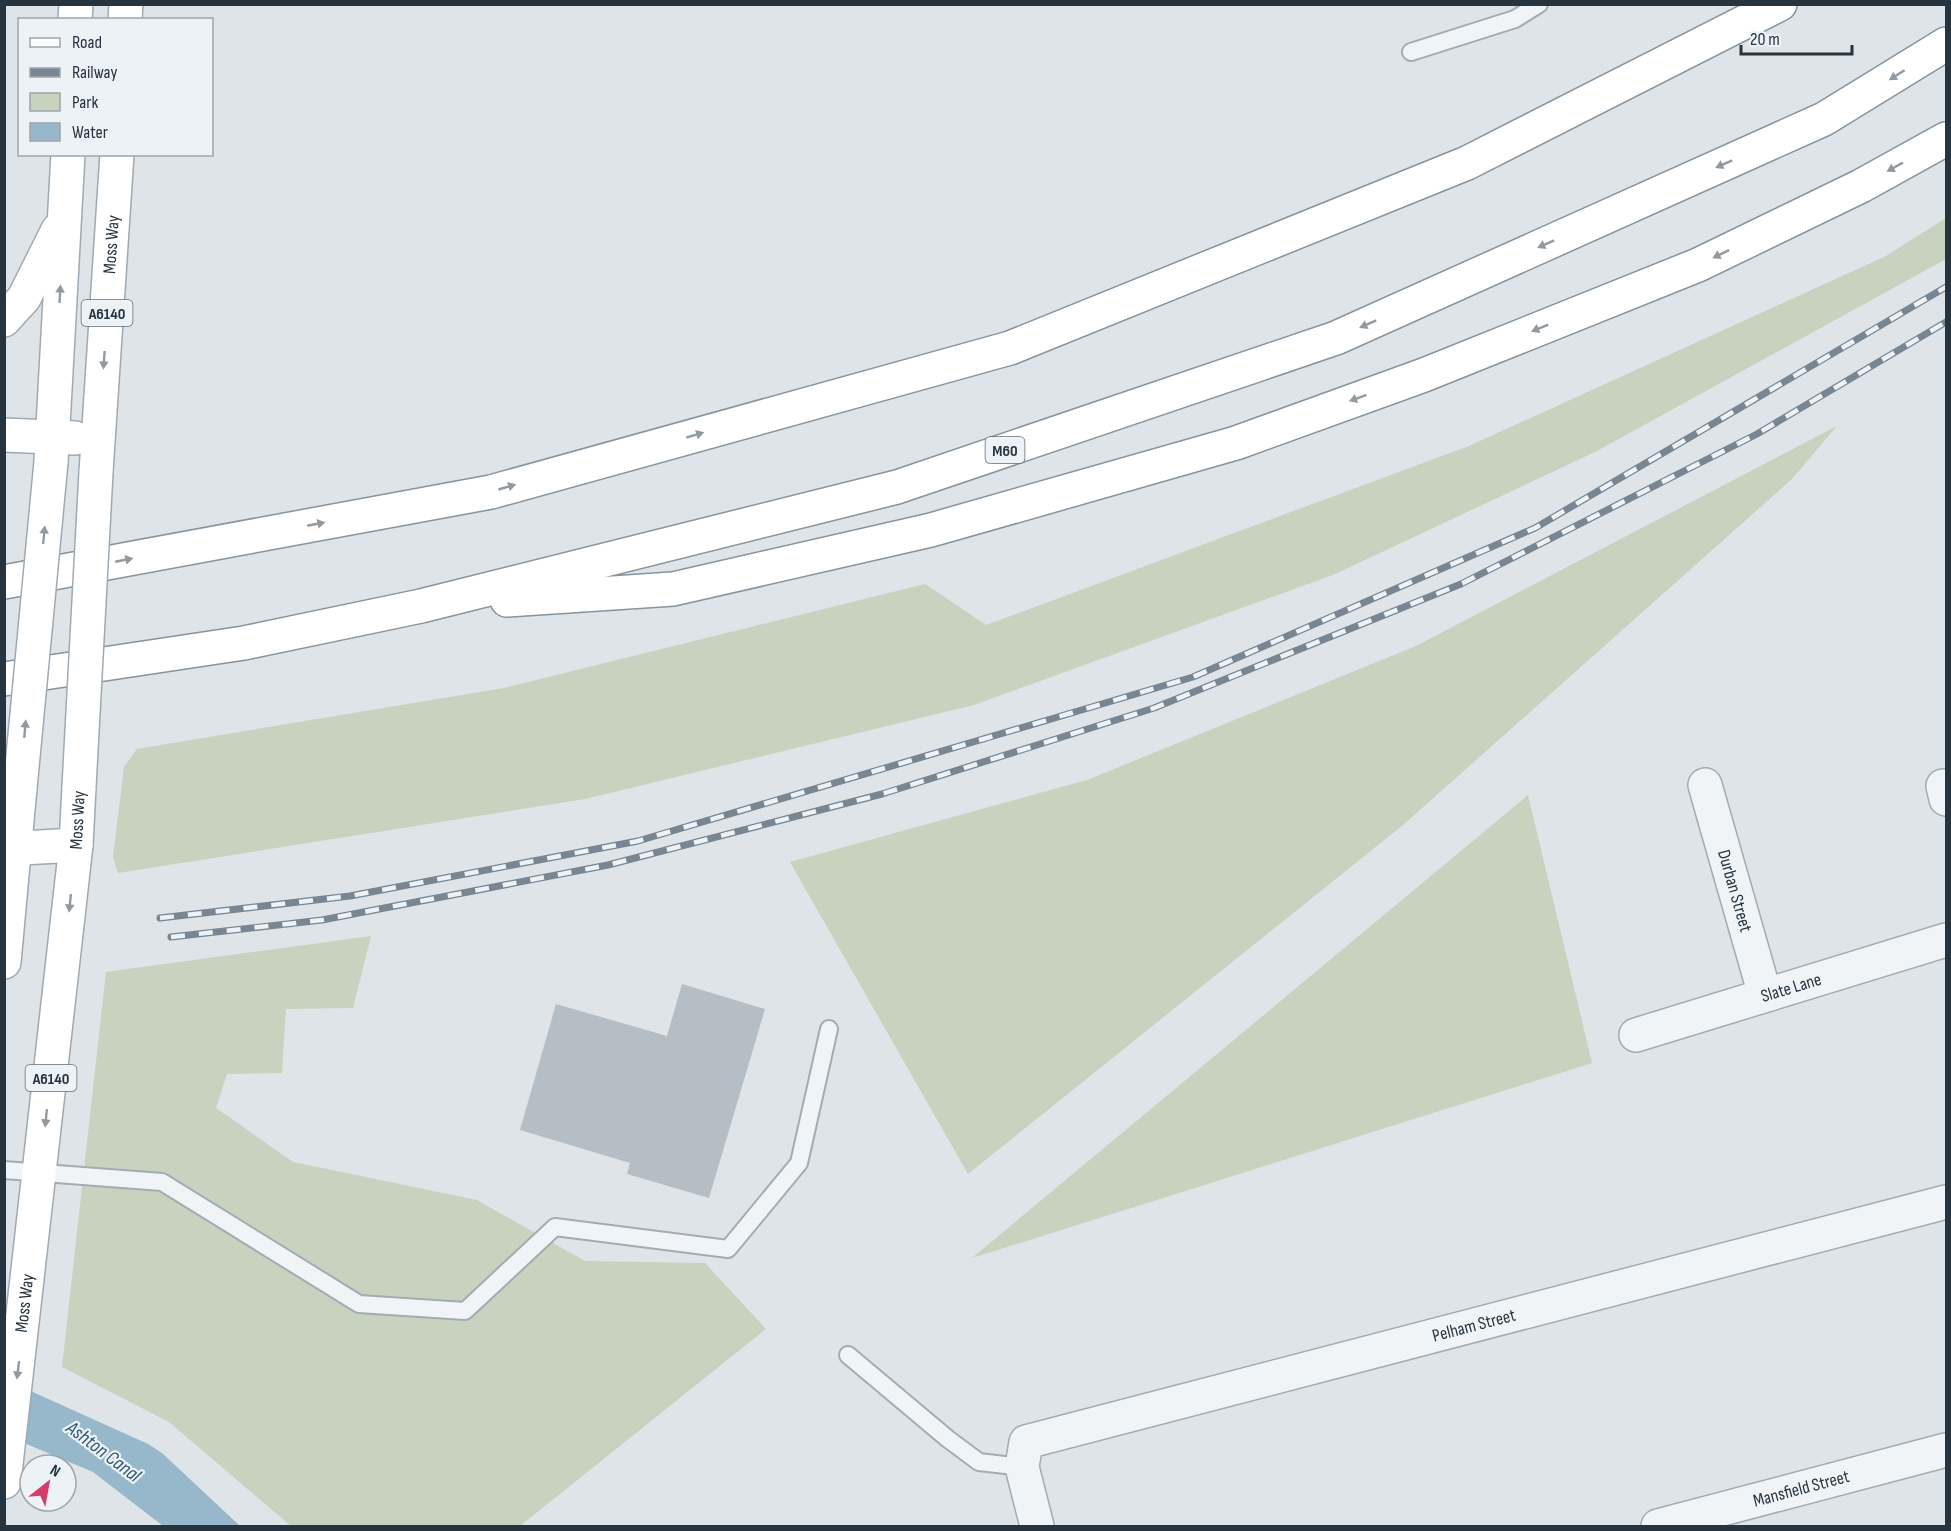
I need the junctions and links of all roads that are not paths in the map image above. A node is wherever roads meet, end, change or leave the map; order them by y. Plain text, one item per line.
1 (1539, 4) edge
2 (1780, 4) edge
3 (1947, 44) edge
4 (1411, 52) dead end
5 (1947, 139) edge
6 (68, 156) edge
7 (117, 156) edge
8 (65, 216) junction
9 (4, 320) edge
10 (4, 435) edge
11 (51, 449) junction
12 (97, 456) junction
13 (4, 582) edge
14 (421, 606) junction
15 (4, 679) edge
16 (1705, 784) dead end
17 (76, 845) junction
18 (9, 849) edge
19 (1947, 940) edge
20 (4, 962) edge
21 (1766, 995) junction
22 (829, 1029) dead end
23 (1636, 1035) dead end
24 (4, 1170) edge
25 (40, 1174) junction
26 (1947, 1202) edge
27 (848, 1355) dead end
28 (1947, 1450) edge
29 (1022, 1467) junction
30 (4, 1482) edge
31 (1037, 1527) edge
32 (1658, 1527) edge

1 - 4 lane
13 -> 2 main road
3 -> 14 main road, M60
5 -> 14 main road, M60
6 - 8 main road, A6140
7 -> 12 main road, Moss Way / A6140
8 - 9 main road
11 -> 8 main road, A6140
10 - 11 main road
11 - 12 main road
18 -> 11 main road, A6140, bridge
12 - 17 main road, Moss Way / A6140, bridge
14 - 15 main road, M60
16 - 21 street, Durban Street
17 - 18 main road
17 -> 25 main road, Moss Way / A6140
18 - 20 main road, A6140
19 - 21 street, Slate Lane
21 - 23 street, Slate Lane
22 - 25 lane
24 - 25 lane
25 -> 30 main road, Moss Way / A6140
26 - 29 street, Pelham Street
27 - 29 lane
28 - 32 street, Mansfield Street
29 - 31 street

